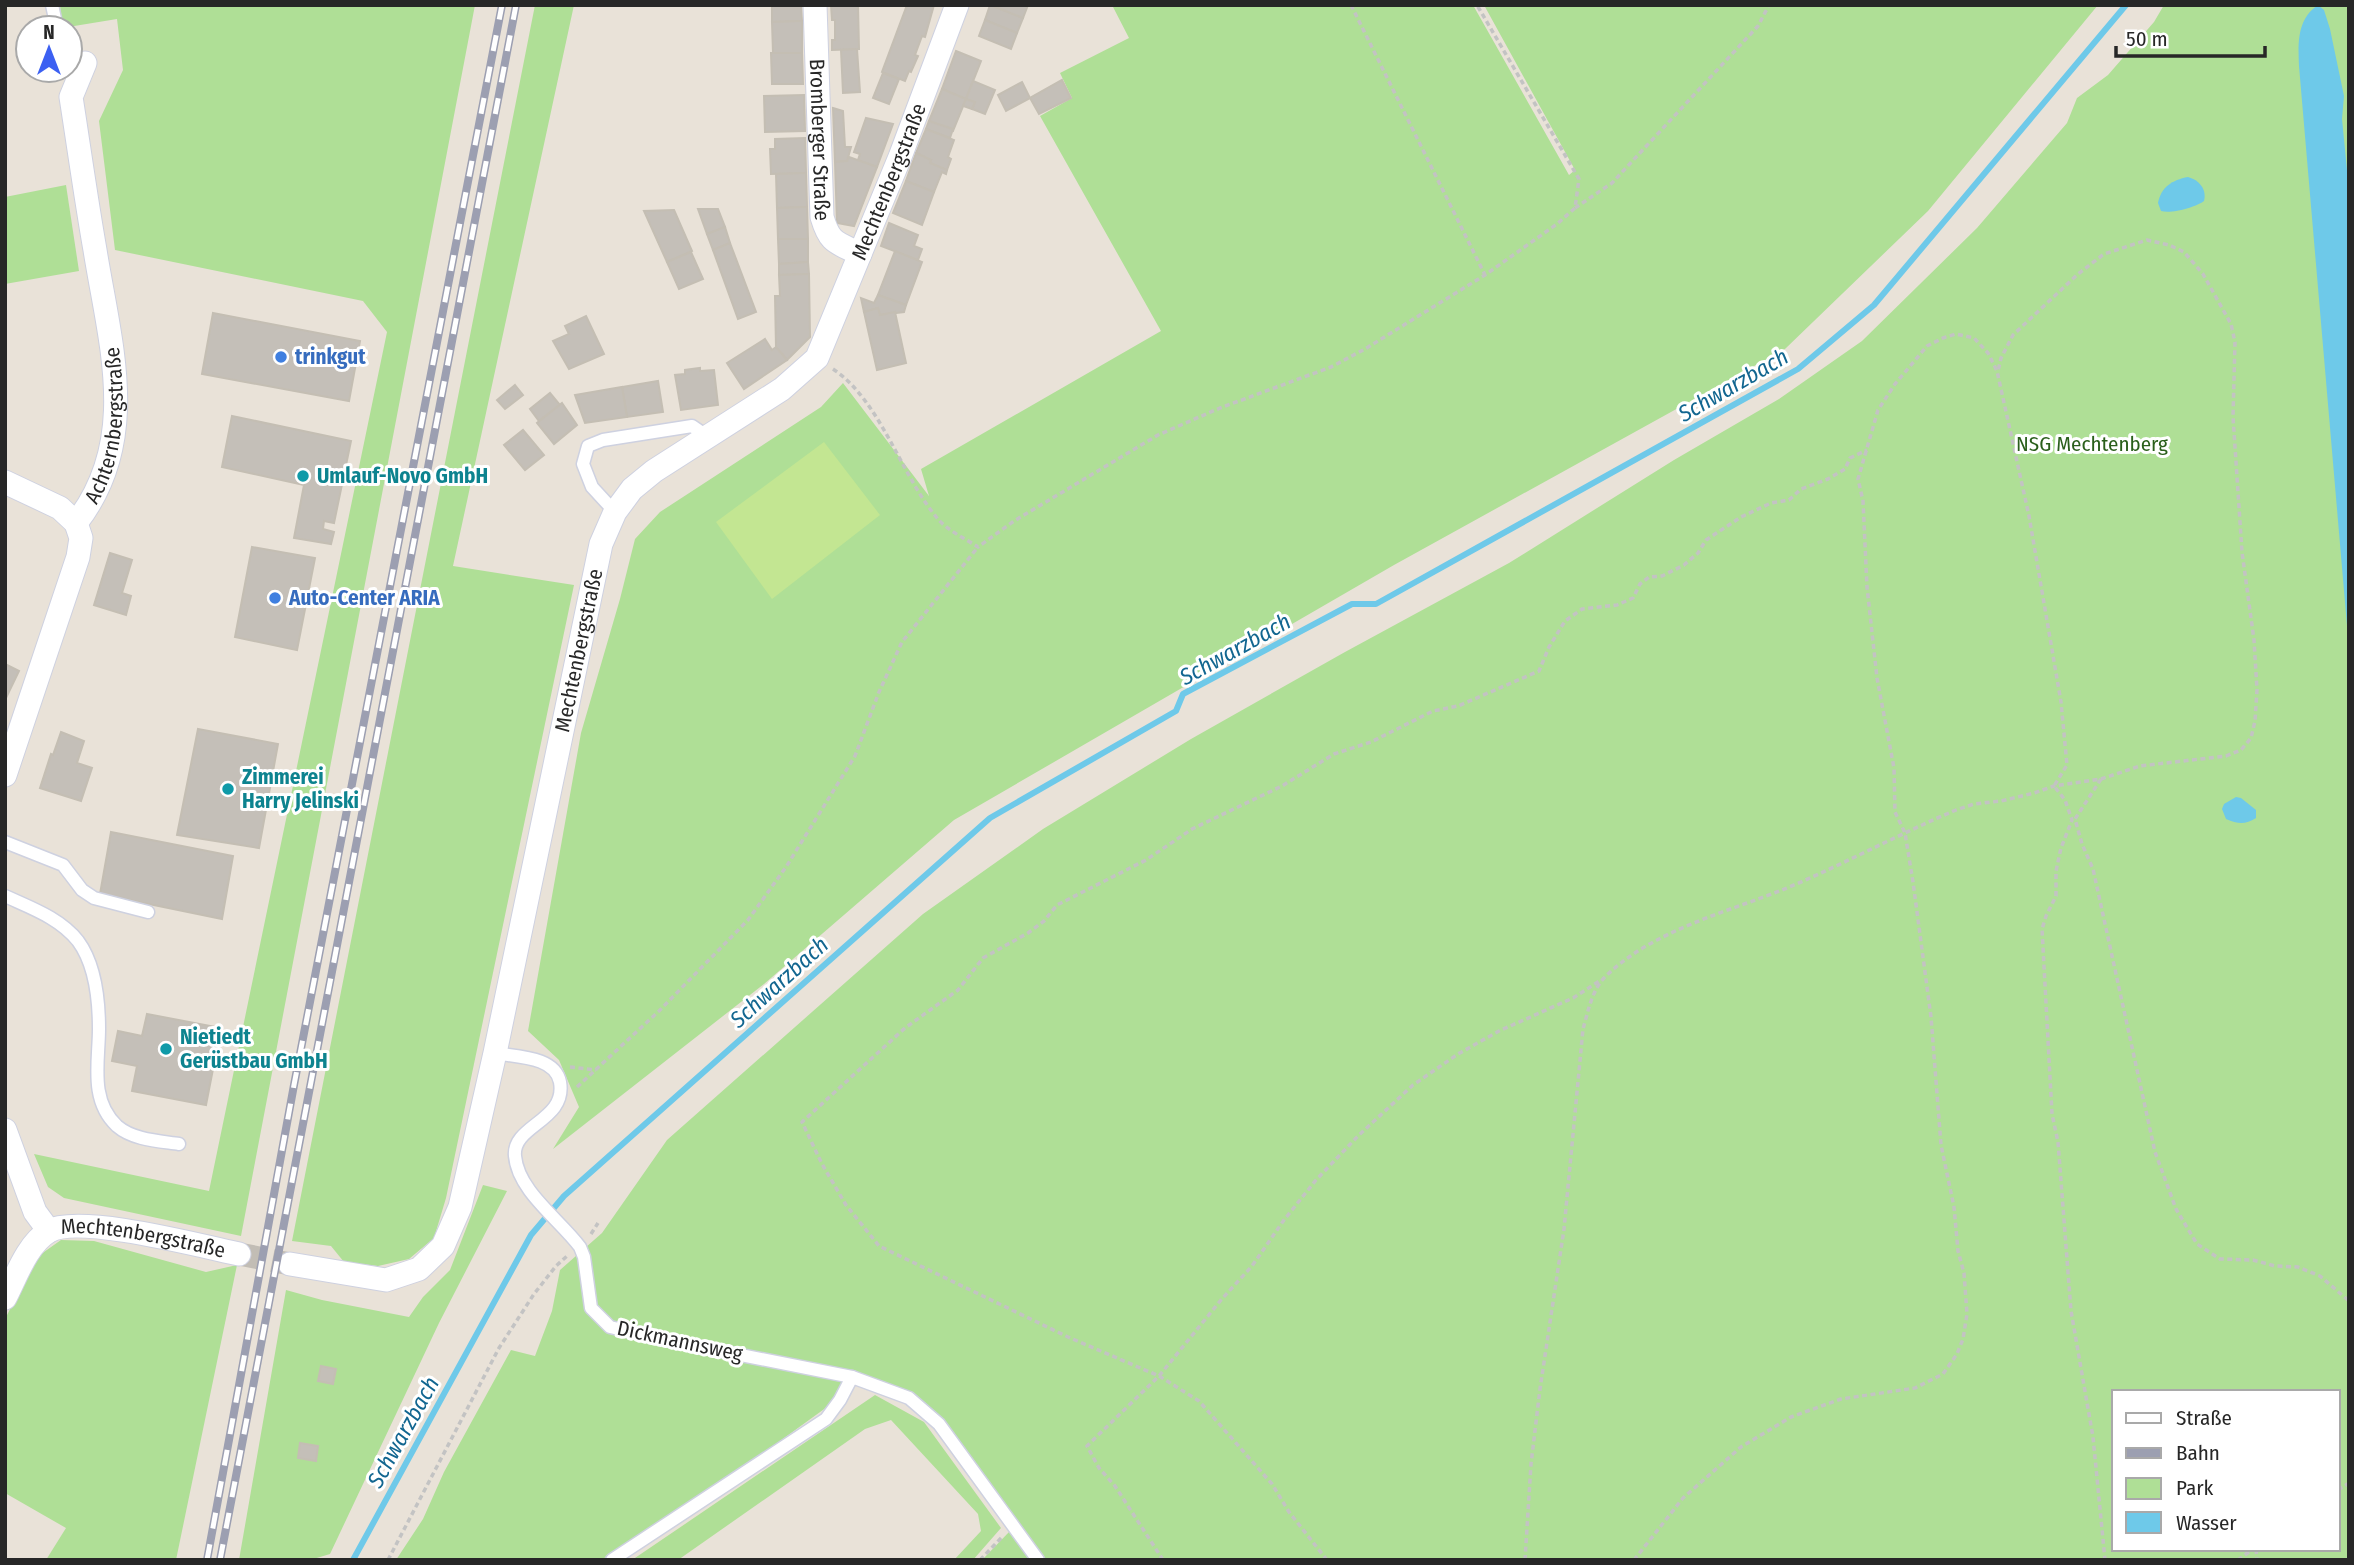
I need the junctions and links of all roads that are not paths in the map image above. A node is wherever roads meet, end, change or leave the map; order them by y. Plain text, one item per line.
1 (815, 5) edge
2 (957, 5) edge
3 (86, 63) dead end
4 (860, 254) junction
5 (708, 437) junction
6 (5, 482) edge
7 (615, 512) junction
8 (76, 523) junction
9 (5, 775) edge
10 (5, 842) edge
11 (5, 897) edge
12 (148, 912) dead end
13 (495, 1054) junction
14 (5, 1130) edge
15 (178, 1144) dead end
16 (48, 1231) junction
17 (239, 1254) tunnel mouth
18 (290, 1264) tunnel mouth
19 (5, 1298) edge
20 (852, 1377) junction
21 (611, 1560) edge
22 (1038, 1560) edge

1 - 4 street, Bromberger Straße
2 - 4 street, Mechtenbergstraße
3 - 8 street, Achternbergstraße
4 - 5 street, Mechtenbergstraße
5 - 7 street, Mechtenbergstraße
5 - 7 lane
6 - 8 street
7 - 13 street, Mechtenbergstraße
8 - 9 street, Achternbergstraße
10 - 12 lane
11 - 15 lane
13 - 18 street, Mechtenbergstraße
13 - 20 lane, Dickmannsweg
14 - 16 street
16 - 17 street, Mechtenbergstraße
16 - 19 street
20 - 21 lane
20 - 22 lane, Dickmannsweg

